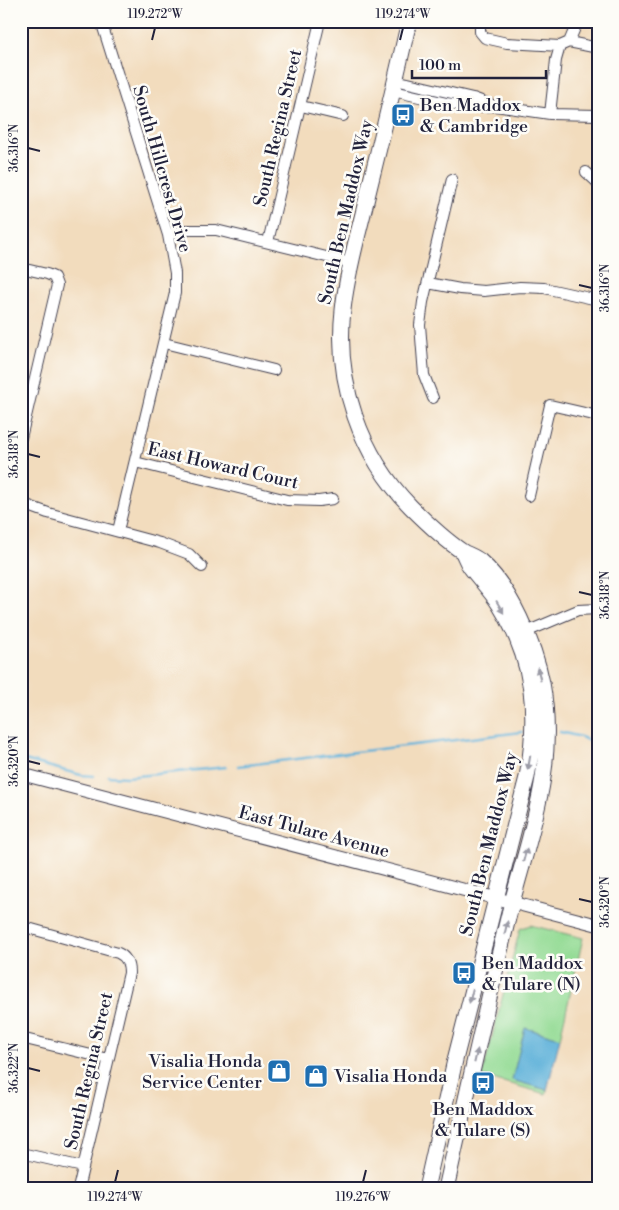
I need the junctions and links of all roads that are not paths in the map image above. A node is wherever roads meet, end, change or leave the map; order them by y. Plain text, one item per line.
1 (101, 21) edge
2 (320, 21) edge
3 (409, 21) edge
4 (578, 21) edge
5 (480, 27) edge
6 (565, 44) junction
7 (598, 48) edge
8 (394, 85) junction
9 (301, 106) junction
10 (550, 114) junction
11 (598, 115) edge
12 (343, 116) dead end
13 (586, 172) dead end
14 (452, 179) dead end
15 (598, 183) edge
16 (168, 235) junction
17 (268, 242) junction
18 (352, 262) junction
19 (21, 268) edge
20 (428, 283) junction
21 (598, 300) edge
22 (164, 342) junction
23 (274, 370) dead end
24 (433, 398) dead end
25 (598, 416) edge
26 (21, 438) edge
27 (135, 462) junction
28 (529, 496) dead end
29 (333, 499) dead end
30 (21, 503) edge
31 (118, 531) junction
32 (462, 551) junction
33 (202, 567) dead end
34 (598, 609) edge
35 (526, 632) junction
36 (21, 774) edge
37 (495, 898) junction
38 (512, 902) junction
39 (598, 925) edge
40 (21, 926) edge
41 (21, 1038) edge
42 (108, 1059) junction
43 (21, 1153) edge
44 (433, 1158) junction
45 (83, 1167) junction
46 (78, 1189) edge
47 (426, 1189) edge
48 (435, 1189) edge
49 (446, 1189) edge

1 - 16 street, South Hillcrest Drive
2 - 9 street, South Regina Street
3 - 8 main road, South Ben Maddox Way
4 - 6 street
5 - 6 street
6 - 7 street
6 - 10 street
8 - 10 street
8 - 18 main road, South Ben Maddox Way
9 - 12 street
9 - 17 street, South Regina Street
10 - 11 street
13 - 15 street
14 - 20 street
16 - 17 street
16 - 22 street, South Hillcrest Drive
17 - 18 street
18 - 32 main road, South Ben Maddox Way
19 - 26 street
20 - 21 street
20 - 24 street
22 - 23 street
22 - 27 street, South Hillcrest Drive
25 - 28 street
27 - 29 street, East Howard Court
27 - 31 street, South Hillcrest Drive
30 - 31 street
31 - 33 street
32 - 35 main road, South Ben Maddox Way
32 -> 37 main road, South Ben Maddox Way
34 - 35 street
38 -> 35 main road, South Ben Maddox Way
36 - 37 street, East Tulare Avenue
37 - 38 street, East Tulare Avenue
37 -> 44 main road, South Ben Maddox Way
38 - 39 street, East Tulare Avenue
49 -> 38 main road, South Ben Maddox Way
40 - 42 street, South Regina Street
41 - 42 street
42 - 45 street, South Regina Street
43 - 45 street
44 - 47 main road, South Ben Maddox Way
44 - 48 main road
45 - 46 street, South Regina Street

